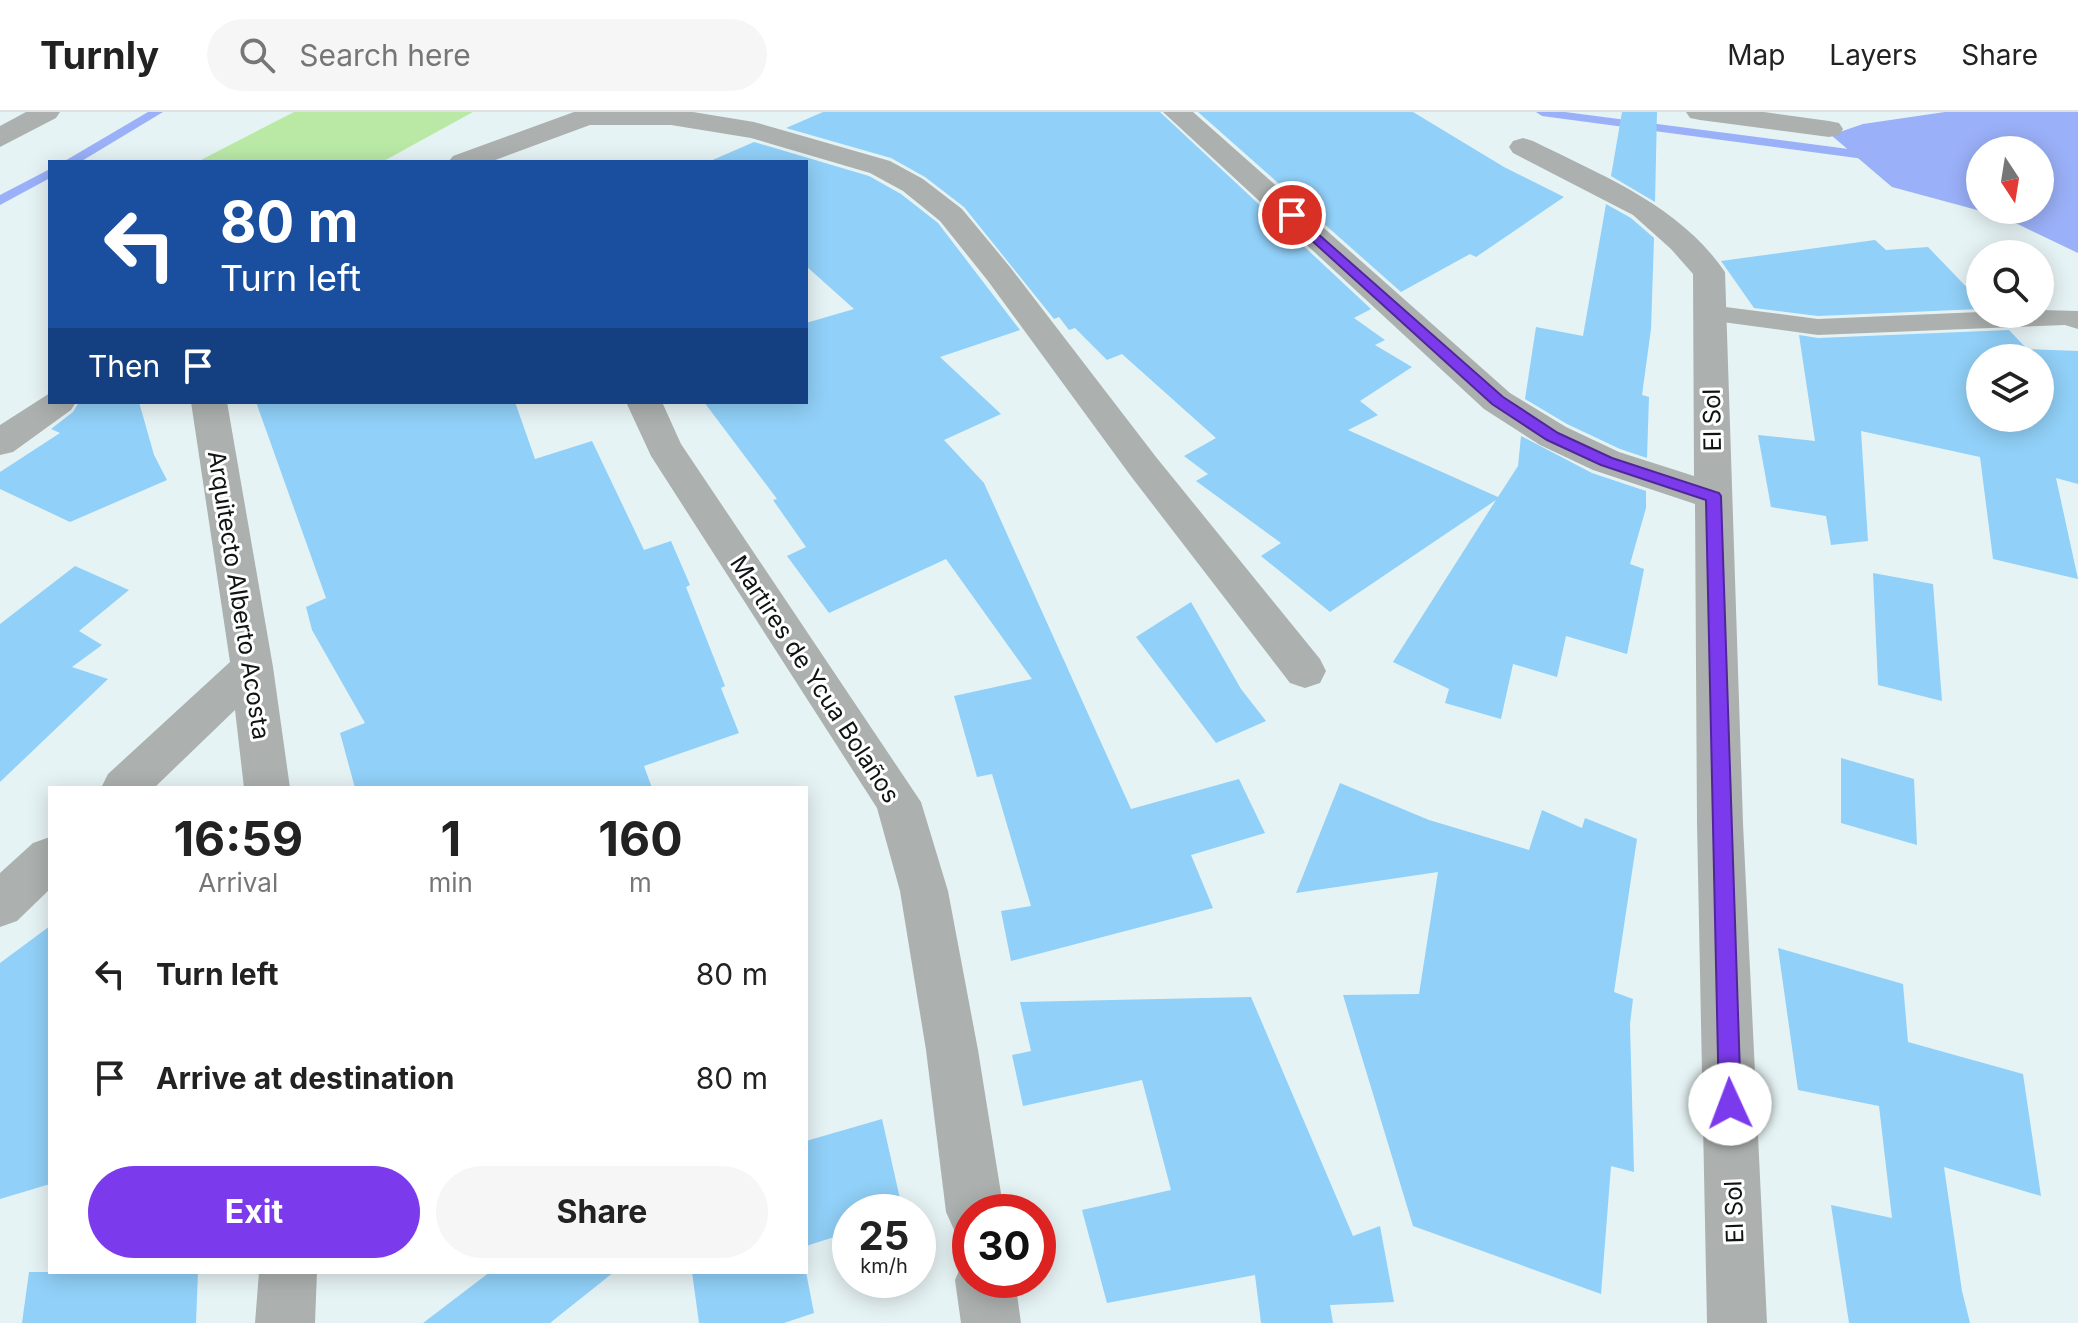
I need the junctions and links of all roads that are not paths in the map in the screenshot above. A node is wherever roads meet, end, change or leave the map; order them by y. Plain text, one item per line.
1 (46, 112) edge
2 (1177, 112) edge
3 (1700, 112) edge
4 (596, 115) edge
5 (1829, 129) dead end
6 (0, 138) edge
7 (1523, 147) dead end
8 (503, 155) edge
9 (474, 160) edge
10 (1710, 313) junction
11 (2078, 321) edge
12 (55, 404) edge
13 (209, 404) edge
14 (645, 404) edge
15 (0, 443) edge
16 (1713, 496) junction
17 (252, 667) junction
18 (1305, 671) dead end
19 (126, 786) edge
20 (267, 786) edge
21 (48, 860) edge
22 (0, 905) edge
23 (972, 1194) edge
24 (288, 1274) edge
25 (988, 1298) edge
26 (285, 1323) edge
27 (991, 1323) edge
28 (1737, 1323) edge

1 - 6 street
2 - 16 street
3 - 5 street
4 - 8 street
4 - 18 street
7 - 10 street, El Sol
8 - 9 street
10 - 11 lane
10 - 16 street, El Sol
12 - 15 street
13 - 17 street, Arquitecto Alberto Acosta
14 - 23 street, Martires de Ycua Bolaños
16 - 28 street, El Sol
17 - 19 street
17 - 20 street, Arquitecto Alberto Acosta
21 - 22 street
24 - 26 street
25 - 27 street

